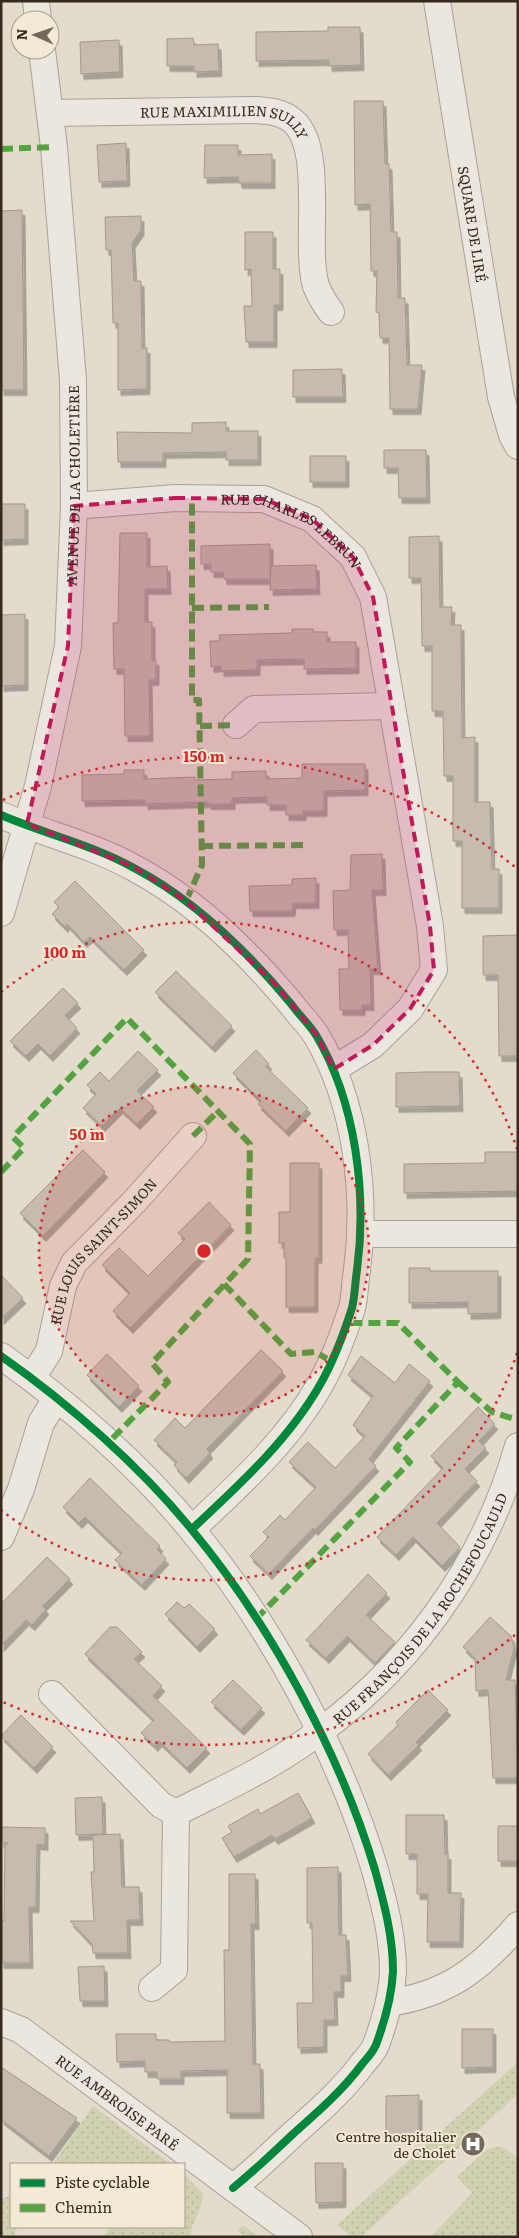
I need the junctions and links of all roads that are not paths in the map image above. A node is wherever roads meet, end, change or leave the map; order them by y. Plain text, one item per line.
1 (437, 1) edge
2 (43, 60) edge
3 (50, 114) junction
4 (331, 312) dead end
5 (518, 446) edge
6 (74, 506) junction
7 (392, 706) junction
8 (236, 725) dead end
9 (1, 815) edge
10 (27, 824) junction
11 (1, 913) edge
12 (334, 1069) junction
13 (193, 1136) dead end
14 (362, 1234) junction
15 (518, 1234) edge
16 (1, 1356) edge
17 (32, 1378) junction
18 (56, 1399) junction
19 (518, 1446) edge
20 (192, 1529) junction
21 (1, 1537) edge
22 (52, 1694) dead end
23 (321, 1732) junction
24 (176, 1813) junction
25 (518, 1925) edge
26 (152, 1988) dead end
27 (389, 2003) junction
28 (1, 2022) edge
29 (233, 2188) junction
30 (299, 2237) edge

1 - 5 street, SQUARE DE LIRÉ
2 - 3 street, AVENUE DE LA CHOLETIÈRE
3 - 4 street, RUE MAXIMILIEN SULLY
3 - 6 street, AVENUE DE LA CHOLETIÈRE
6 - 7 street, RUE CHARLES LEBRUN
6 - 10 street, AVENUE DE LA CHOLETIÈRE
7 - 8 street
7 - 12 street, RUE CHARLES LEBRUN
9 - 10 street
10 - 11 street, AVENUE DE LA CHOLETIÈRE
10 - 12 street
12 - 14 street
13 - 17 street, RUE LOUIS SAINT-SIMON
14 - 15 street
14 - 20 street
16 - 17 street
17 - 18 street
18 - 20 street
18 - 21 street
19 - 23 street, RUE FRANÇOIS DE LA ROCHEFOUCAULD
20 - 23 street
22 - 24 street
23 - 24 street, RUE FRANÇOIS DE LA ROCHEFOUCAULD
23 - 27 street
24 - 26 street
25 - 27 street
27 - 29 street
28 - 29 street, RUE AMBROISE PARÉ
29 - 30 street, RUE AMBROISE PARÉ

